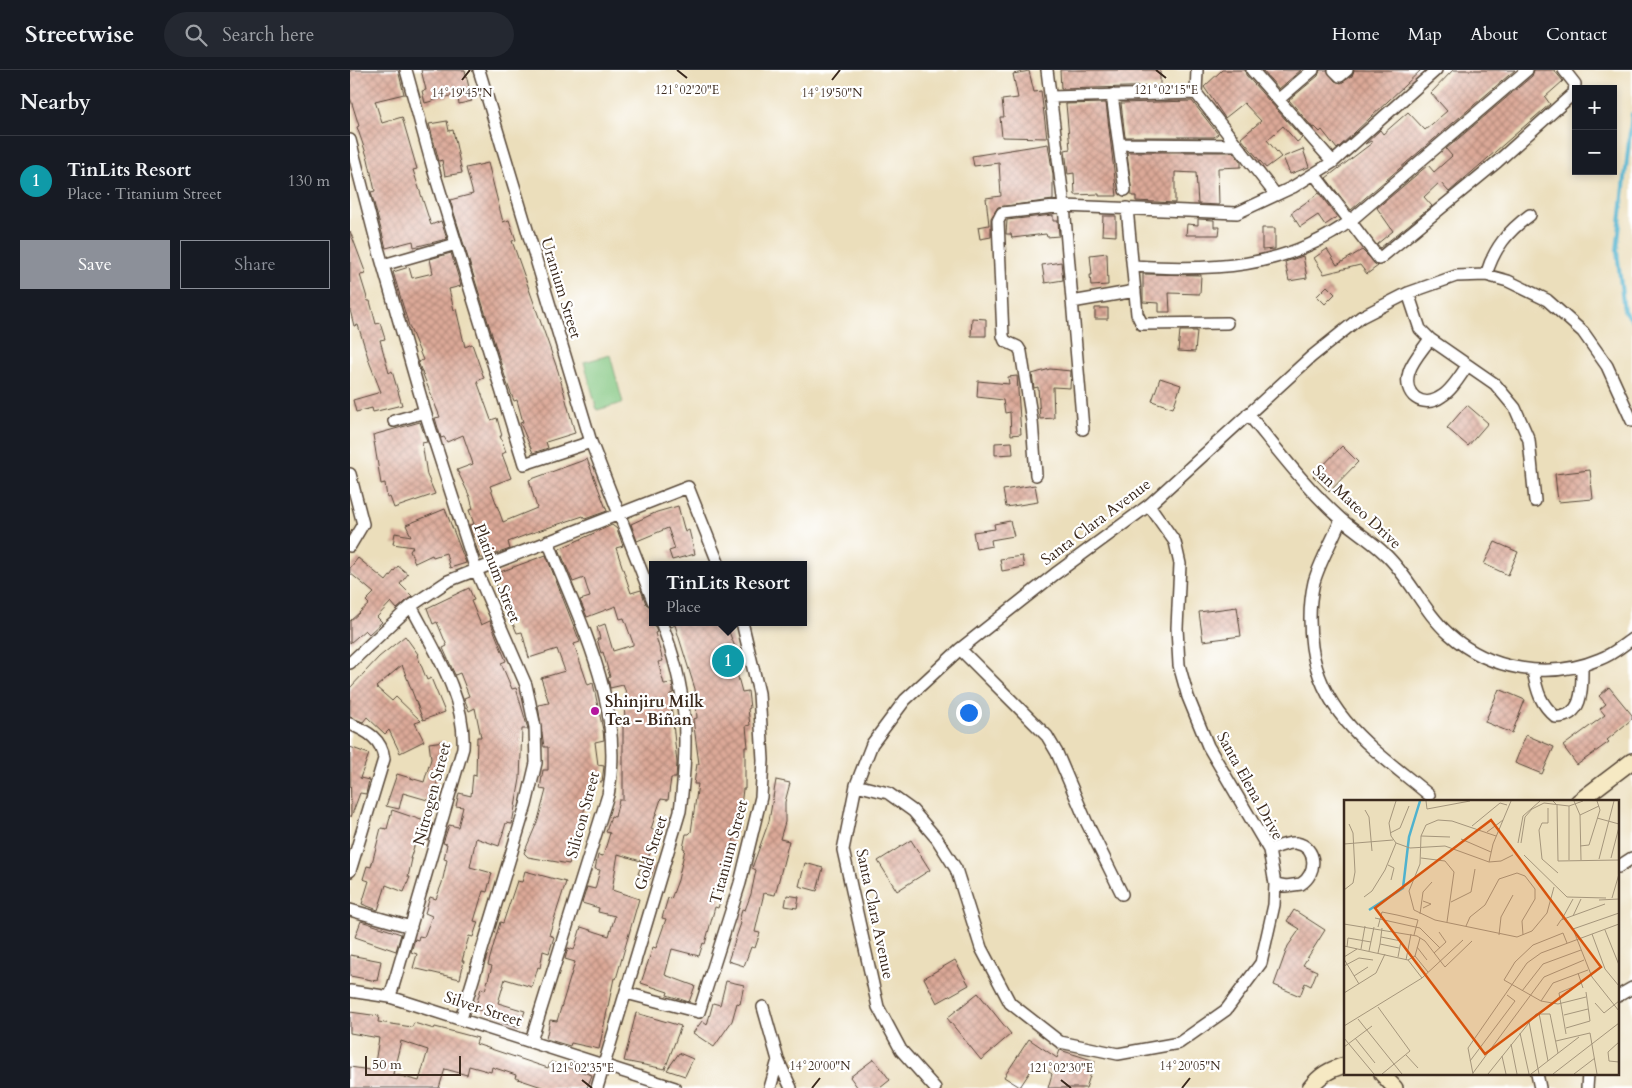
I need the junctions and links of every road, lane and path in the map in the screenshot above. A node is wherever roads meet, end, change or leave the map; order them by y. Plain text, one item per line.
1 (406, 70) edge
2 (479, 70) edge
3 (1047, 70) edge
4 (1197, 70) edge
5 (1252, 70) edge
6 (1313, 70) edge
7 (1334, 70) edge
8 (1347, 70) edge
9 (1436, 70) edge
10 (1527, 70) edge
11 (1564, 70) edge
12 (1196, 93) junction
13 (1112, 95) junction
14 (1051, 97) junction
15 (1279, 99) junction
16 (350, 140) edge
17 (1119, 144) junction
18 (1237, 145) junction
19 (1333, 162) junction
20 (1314, 174) junction
21 (1125, 190) dead end
22 (1276, 195) junction
23 (1064, 206) junction
24 (1127, 208) junction
25 (1530, 215) dead end
26 (1349, 222) junction
27 (456, 244) junction
28 (383, 265) junction
29 (1133, 266) junction
30 (1486, 275) junction
31 (1135, 291) junction
32 (1408, 293) junction
33 (1072, 302) junction
34 (1227, 323) dead end
35 (1430, 339) junction
36 (1467, 366) junction
37 (425, 412) junction
38 (1248, 414) junction
39 (394, 421) dead end
40 (1632, 421) edge
41 (1084, 429) dead end
42 (592, 442) junction
43 (350, 474) edge
44 (1036, 475) dead end
45 (1535, 502) dead end
46 (1149, 505) junction
47 (619, 513) junction
48 (1341, 519) junction
49 (548, 541) junction
50 (351, 543) edge
51 (717, 561) edge
52 (476, 570) junction
53 (649, 591) edge
54 (411, 606) junction
55 (664, 626) edge
56 (743, 626) edge
57 (1632, 639) edge
58 (960, 649) junction
59 (350, 663) edge
60 (1582, 666) junction
61 (1533, 671) junction
62 (350, 724) edge
63 (1632, 761) edge
64 (856, 785) junction
65 (1429, 795) dead end
66 (1581, 800) edge
67 (1269, 850) junction
68 (1632, 858) edge
69 (1620, 867) edge
70 (350, 871) edge
71 (1275, 884) junction
72 (1122, 894) dead end
73 (350, 910) edge
74 (411, 927) junction
75 (1632, 988) edge
76 (350, 991) edge
77 (626, 993) junction
78 (1620, 995) edge
79 (390, 997) junction
80 (763, 1007) dead end
81 (461, 1018) junction
82 (531, 1041) junction
83 (778, 1060) junction
84 (605, 1064) junction
85 (1344, 1066) edge
86 (1384, 1076) edge
87 (597, 1088) edge
88 (675, 1088) edge
89 (770, 1088) edge
90 (791, 1088) edge
91 (935, 1088) edge
92 (1310, 1088) edge
93 (1395, 1088) edge

1 - 27 street
2 - 42 street, Uranium Street
3 - 14 street
4 - 12 street
5 - 15 street
6 - 15 street
7 - 8 street
9 - 19 street
10 - 26 street
11 - 26 street
12 - 13 street
12 - 18 street
13 - 14 street
13 - 17 street
14 - 23 street
15 - 19 street
16 - 28 street, Platinum Street
17 - 18 street
17 - 21 street
18 - 22 street
19 - 20 street
20 - 22 street
20 - 26 street
22 - 24 street
23 - 24 street
23 - 33 street
23 - 44 street
24 - 29 street
25 - 30 street
26 - 29 street
27 - 28 street
27 - 42 street
28 - 37 street, Platinum Street
29 - 31 street
30 - 32 street, Santa Clara Avenue
30 - 40 street, Santa Clara Avenue
31 - 33 street
31 - 34 street
32 - 35 street
32 - 38 street, Santa Clara Avenue
33 - 41 street
35 - 36 street
35 - 36 street
36 - 45 street
37 - 39 street
37 - 52 street, Platinum Street
38 - 46 street, Santa Clara Avenue
38 - 48 street, San Mateo Drive
42 - 47 street, Uranium Street
43 - 50 street
46 - 58 street, Santa Clara Avenue
46 - 67 street, Santa Elena Drive
47 - 49 street
47 - 51 street
47 - 53 street
48 - 61 street, San Mateo Drive
48 - 65 street
49 - 52 street
49 - 82 street, Silicon Street
52 - 54 street
52 - 81 street, Platinum Street
54 - 59 street
54 - 74 street, Nitrogen Street
55 - 77 street, Gold Street
56 - 77 street, Titanium Street
57 - 60 street, San Mateo Drive
58 - 64 street, Santa Clara Avenue
58 - 72 street
60 - 61 street, San Mateo Drive
60 - 61 street
62 - 70 street
63 - 66 street
64 - 71 street, Santa Elena Drive
64 - 91 street, Santa Clara Avenue
67 - 71 street, Santa Elena Drive
67 - 71 street
68 - 69 street
73 - 74 street
74 - 79 street, Nitrogen Street
75 - 78 street
76 - 79 street, Silver Street
77 - 84 street, Gold Street
79 - 81 street, Silver Street
80 - 83 street
81 - 82 street, Silver Street
82 - 84 street, Silver Street
83 - 89 street
83 - 90 street
84 - 87 street, Gold Street
84 - 88 street, Silver Street
85 - 92 street
86 - 93 street

